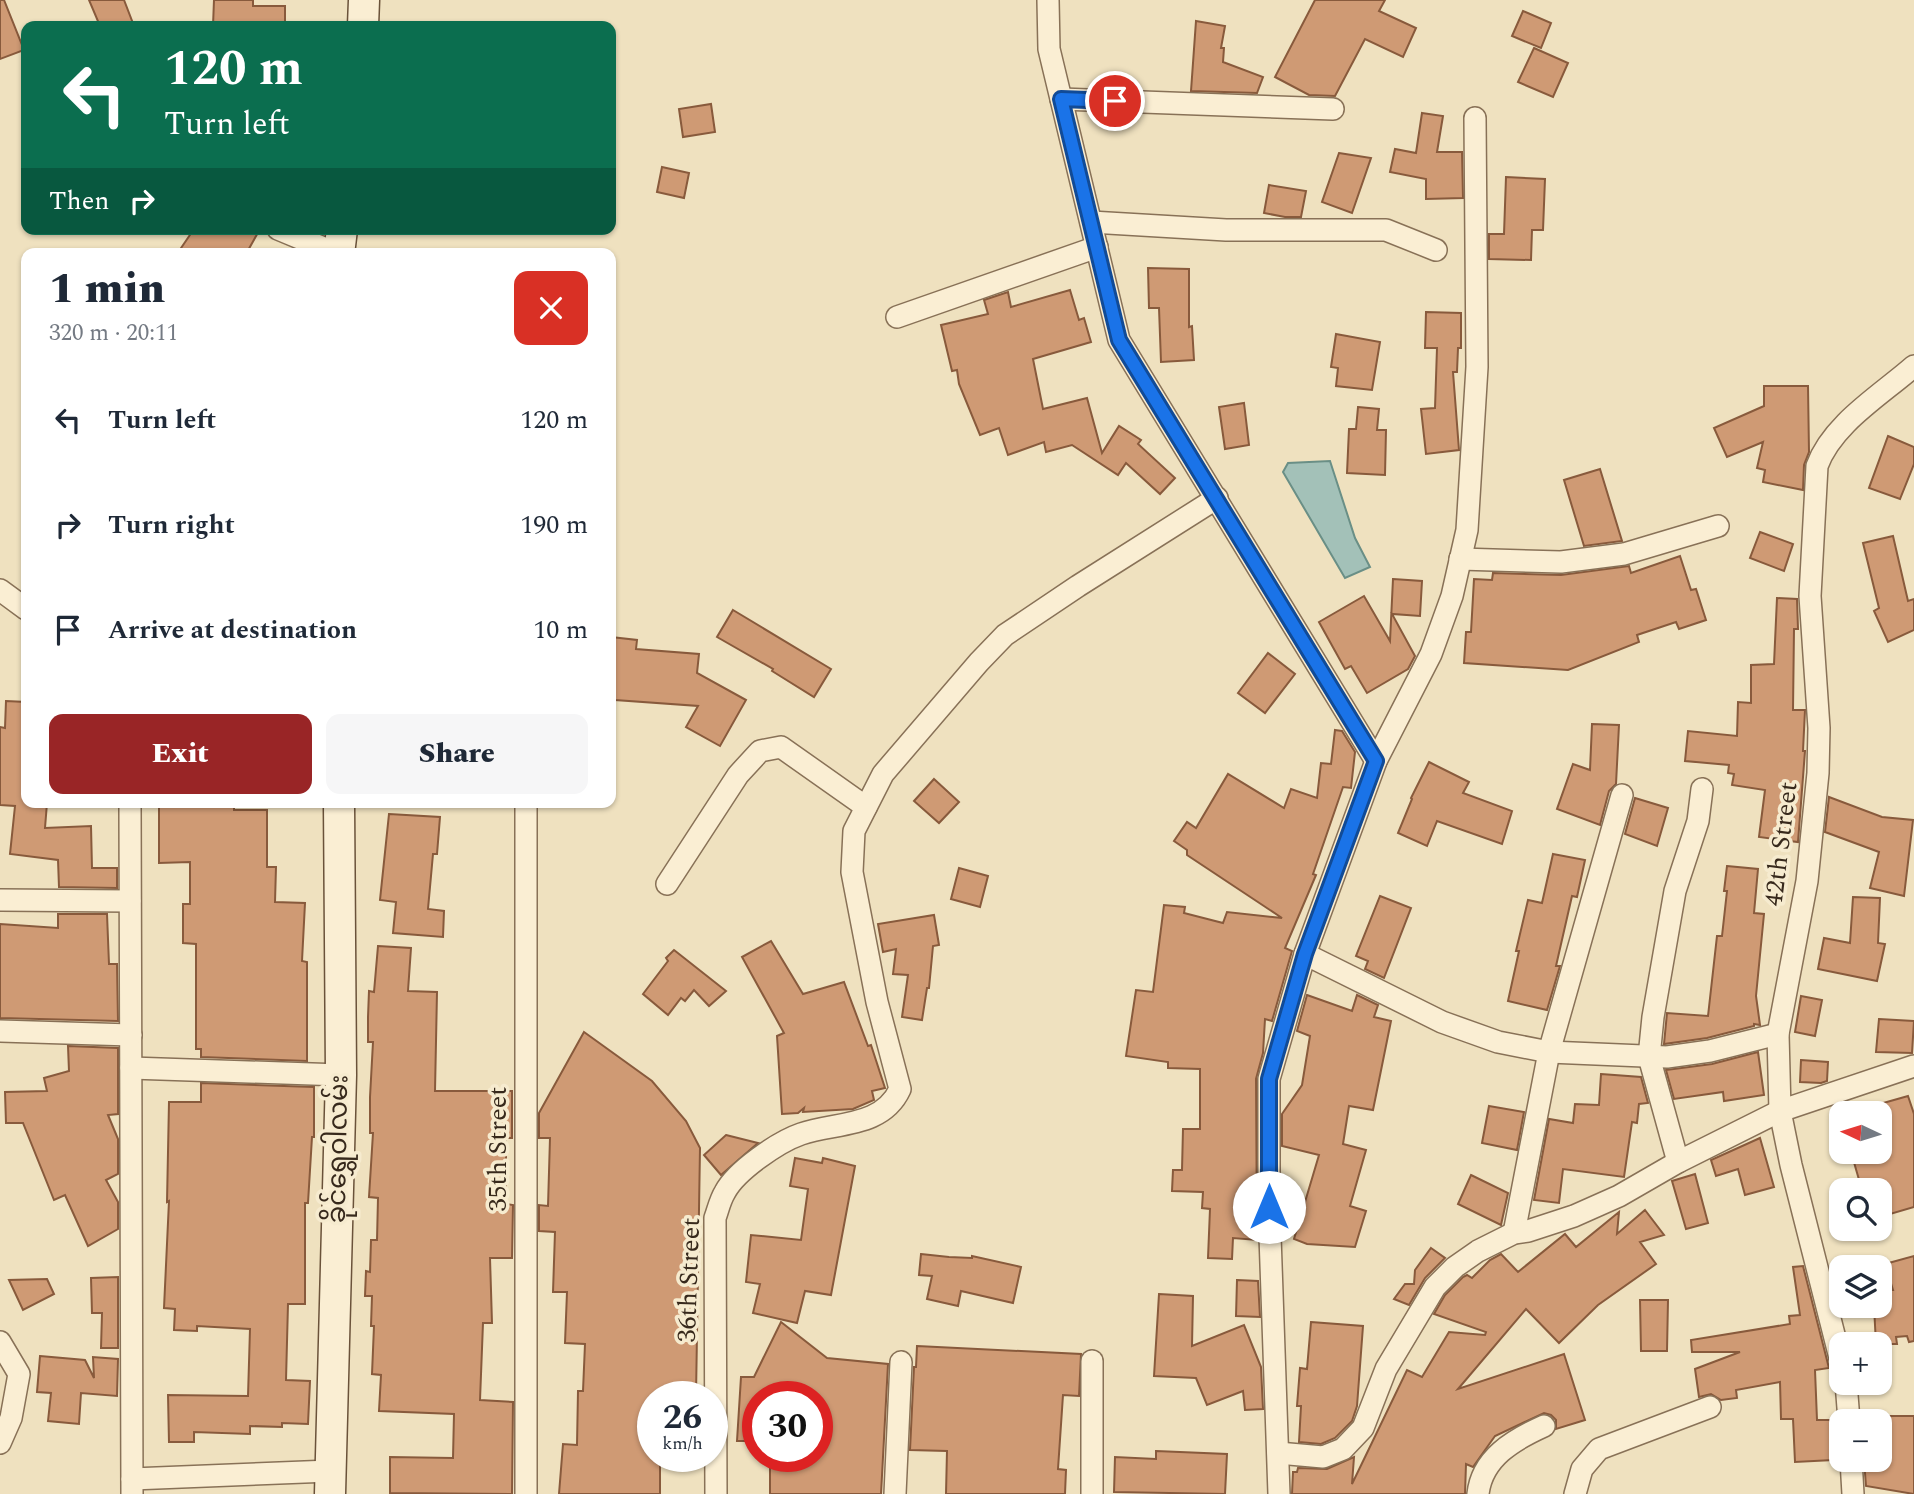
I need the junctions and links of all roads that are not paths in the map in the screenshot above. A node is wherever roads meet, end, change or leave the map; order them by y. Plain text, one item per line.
1 (364, 0) edge
2 (1048, 0) edge
3 (363, 21) edge
4 (1061, 99) junction
5 (1333, 109) dead end
6 (1475, 118) dead end
7 (1091, 222) junction
8 (293, 235) edge
9 (1097, 247) junction
10 (324, 248) edge
11 (1436, 250) dead end
12 (897, 317) dead end
13 (1914, 366) edge
14 (1217, 498) junction
15 (1718, 526) dead end
16 (1460, 559) junction
17 (0, 590) edge
18 (21, 605) edge
19 (1376, 761) junction
20 (1703, 789) dead end
21 (1622, 795) dead end
22 (866, 807) junction
23 (130, 808) edge
24 (339, 808) edge
25 (526, 808) edge
26 (667, 884) dead end
27 (0, 900) edge
28 (130, 901) junction
29 (1305, 954) junction
30 (0, 1031) edge
31 (1778, 1034) junction
32 (131, 1035) junction
33 (1549, 1052) junction
34 (1649, 1057) junction
35 (1914, 1066) edge
36 (131, 1068) junction
37 (341, 1075) junction
38 (1780, 1111) junction
39 (1678, 1162) junction
40 (1514, 1233) junction
41 (1833, 1332) edge
42 (0, 1342) edge
43 (1092, 1361) dead end
44 (901, 1363) dead end
45 (1710, 1407) dead end
46 (1544, 1426) dead end
47 (0, 1443) edge
48 (1278, 1453) junction
49 (1852, 1472) edge
50 (330, 1482) edge
51 (132, 1487) edge
52 (526, 1494) edge
53 (716, 1494) edge
54 (895, 1494) edge
55 (1092, 1494) edge
56 (1279, 1494) edge
57 (1478, 1494) edge
58 (1575, 1494) edge
59 (1853, 1494) edge

1 - 3 street
2 - 4 street
4 - 5 street
4 - 7 street
6 - 16 street
7 - 9 street
7 - 11 street
8 - 10 street
9 - 12 street
9 - 14 street
13 - 31 street, 42th Street
14 - 19 street
14 - 22 street
15 - 16 street
16 - 19 street
17 - 18 street
19 - 29 street
20 - 34 street
21 - 33 street
22 - 26 street
22 - 53 street, 36th Street
23 - 28 street
24 - 37 street, ခိုင်ရွှေဝါလမ်း
25 - 52 street, 35th Street
27 - 28 street
28 - 32 street
29 - 33 street
29 - 48 street
30 - 32 street
31 - 34 street
31 - 38 street, 42th Street
32 - 36 street
33 - 34 street
33 - 40 street
34 - 39 street
35 - 38 street
36 - 37 street
36 - 51 street
37 - 50 street, ခိုင်ရွှေဝါလမ်း
38 - 39 street
38 - 41 street, 42th Street
39 - 40 street
40 - 48 street
42 - 47 street
43 - 55 street
44 - 54 street
45 - 58 street
46 - 57 street
48 - 56 street
49 - 59 street
50 - 51 street

